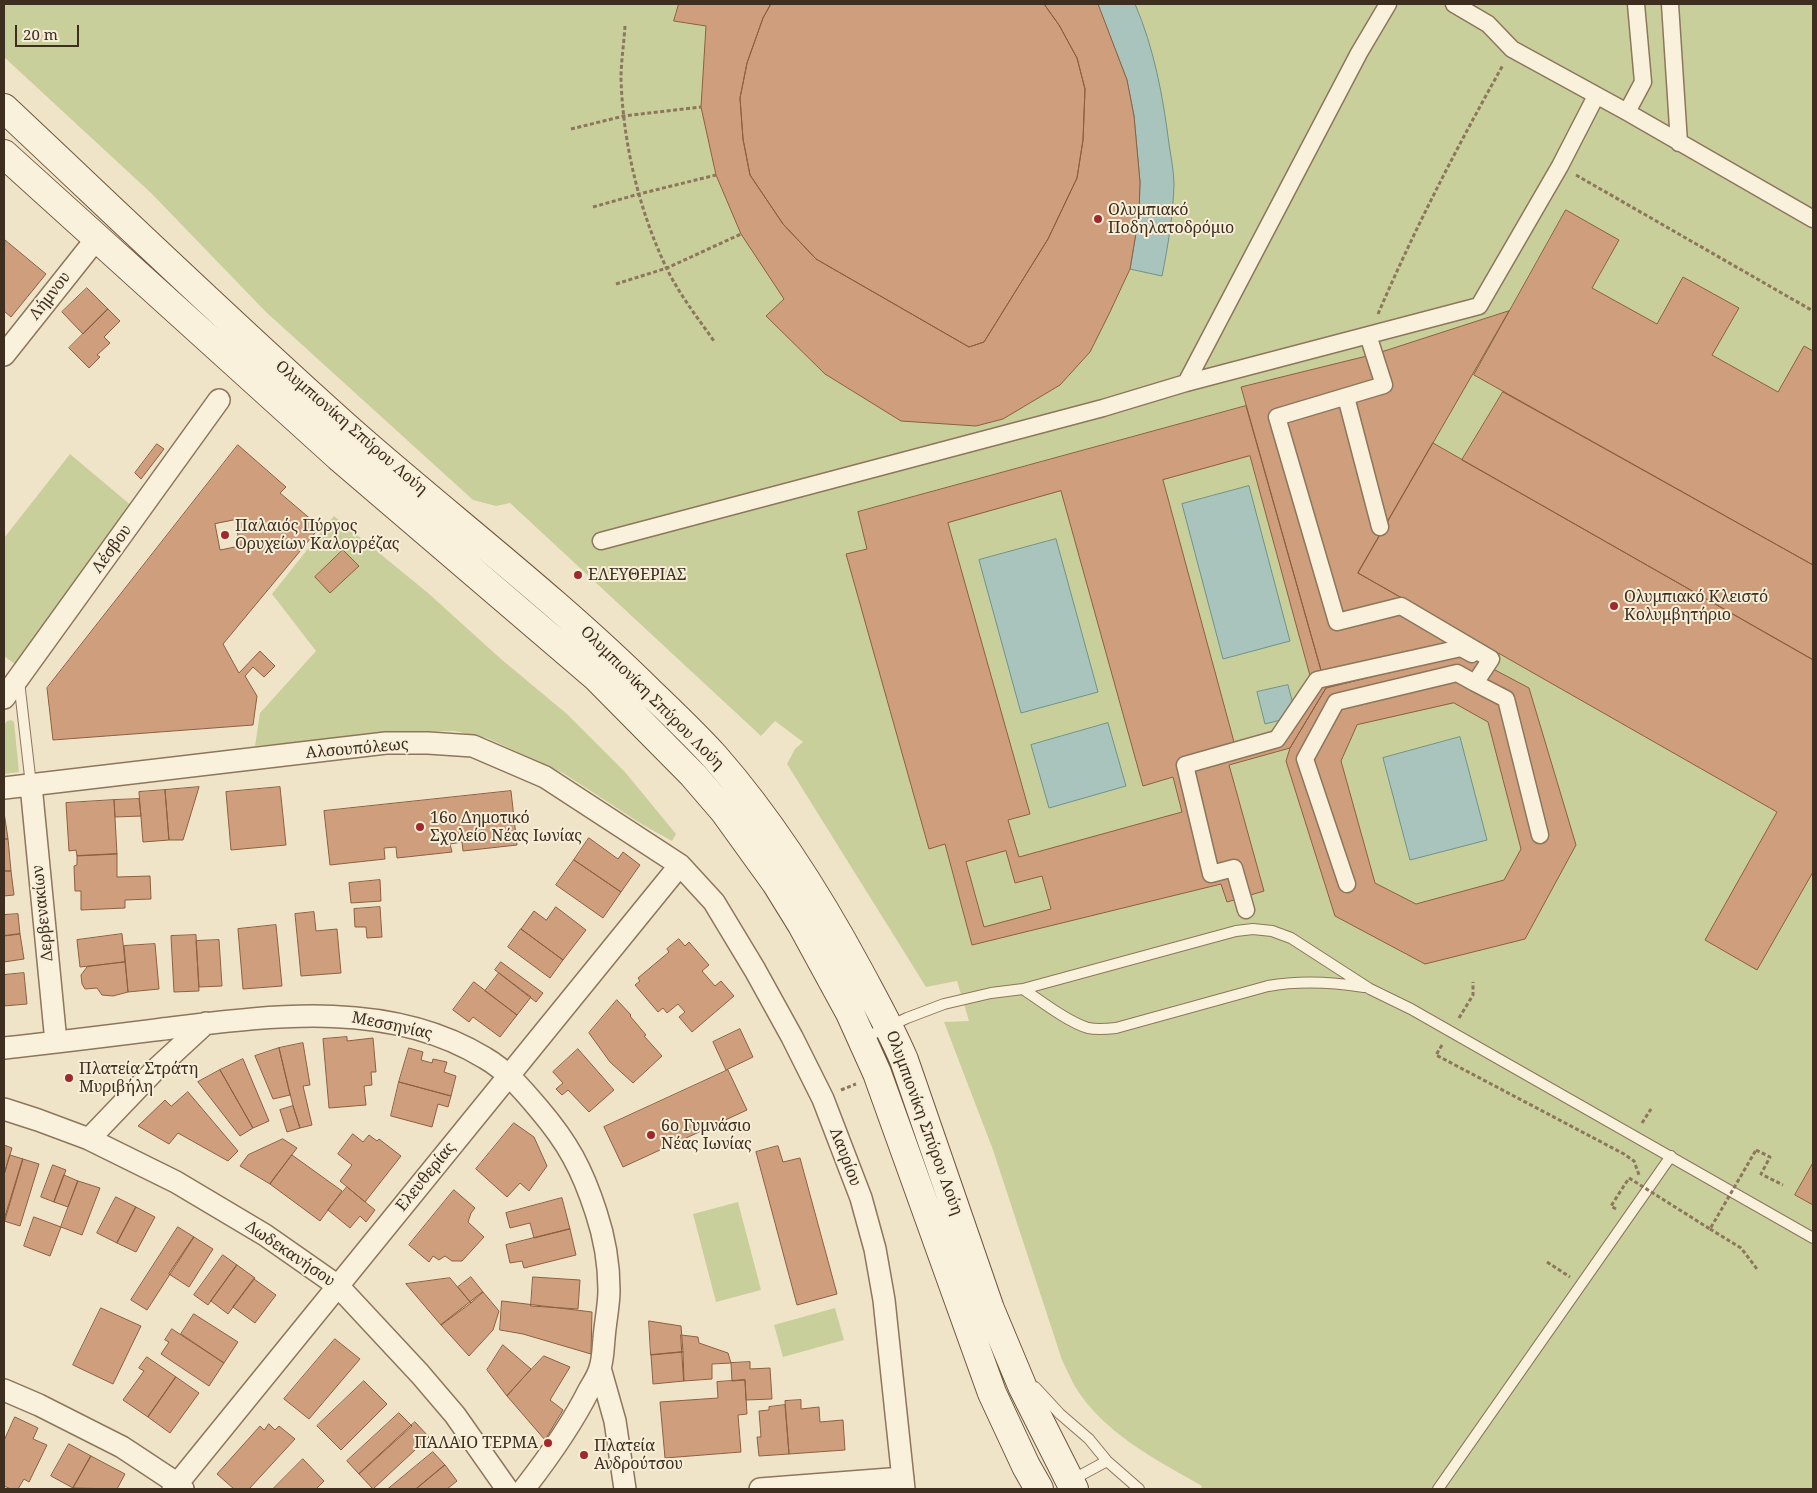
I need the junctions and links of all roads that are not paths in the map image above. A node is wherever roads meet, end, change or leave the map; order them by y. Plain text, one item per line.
1 (1388, 4) edge
2 (1454, 4) edge
3 (1636, 4) edge
4 (1670, 4) edge
5 (1596, 96) junction
6 (4, 108) edge
7 (1628, 112) junction
8 (1679, 143) junction
9 (4, 154) edge
10 (1813, 219) edge
11 (97, 238) junction
12 (1368, 335) junction
13 (4, 355) edge
14 (1186, 384) junction
15 (1346, 397) junction
16 (219, 400) dead end
17 (1380, 527) dead end
18 (601, 542) dead end
19 (1488, 663) junction
20 (19, 678) junction
21 (1475, 683) junction
22 (4, 698) edge
23 (30, 785) junction
24 (4, 788) edge
25 (1540, 835) dead end
26 (680, 864) junction
27 (1347, 884) dead end
28 (1246, 910) dead end
29 (1370, 988) junction
30 (1023, 989) junction
31 (206, 1023) junction
32 (889, 1026) junction
33 (862, 1039) junction
34 (56, 1042) junction
35 (4, 1048) edge
36 (508, 1076) junction
37 (4, 1109) edge
38 (88, 1139) junction
39 (1671, 1156) junction
40 (1813, 1238) edge
41 (338, 1286) junction
42 (1008, 1352) junction
43 (600, 1368) junction
44 (4, 1390) edge
45 (1107, 1461) junction
46 (903, 1484) edge
47 (1072, 1485) edge
48 (178, 1487) edge
49 (507, 1489) edge
50 (524, 1489) edge
51 (625, 1489) edge
52 (760, 1489) edge
53 (1039, 1489) edge
54 (1139, 1489) edge
55 (1438, 1489) edge

1 - 14 street
2 - 5 street
3 - 7 street
4 - 8 street
5 - 7 street
5 - 12 street
6 - 32 main road, Ολυμπιονίκη Σπύρου Λούη
7 - 8 street
8 - 10 street
9 - 11 main road, Ολυμπιονίκη Σπύρου Λούη
11 - 13 street, Λήμνου
11 - 33 main road, Ολυμπιονίκη Σπύρου Λούη
12 - 14 street
12 - 15 street
14 - 18 street
15 - 17 street
15 - 19 street
16 - 20 street, Λέσβου
19 - 21 street
19 - 28 street
20 - 22 street, Λέσβου
20 - 23 lane
21 - 25 street
21 - 27 street
23 - 24 street, Αλσουπόλεως
23 - 26 street, Αλσουπόλεως
23 - 34 street, Δερβενακίων
26 - 36 street, Ελευθερίας
26 - 46 street, Λαυρίου
29 - 30 lane
29 - 30 lane
29 - 39 lane
30 - 32 lane
31 - 34 street, Μεσσηνίας
31 - 36 street, Μεσσηνίας
31 - 38 street
32 - 33 lane
32 - 42 main road, Ολυμπιονίκη Σπύρου Λούη
33 - 53 main road, Ολυμπιονίκη Σπύρου Λούη
34 - 35 street, Μεσσηνίας
36 - 41 street, Ελευθερίας
36 - 43 street, Μεσσηνίας
37 - 38 street, Δωδεκανήσου
38 - 41 street, Δωδεκανήσου
39 - 40 lane
39 - 55 lane
41 - 48 street, Ελευθερίας
41 - 49 street, Δωδεκανήσου
42 - 45 lane
42 - 47 main road, Ολυμπιονίκη Σπύρου Λούη
43 - 50 street, Μεσσηνίας
43 - 51 street, Μεσσηνίας
44 - 48 street
45 - 47 lane
45 - 54 lane
46 - 52 street

